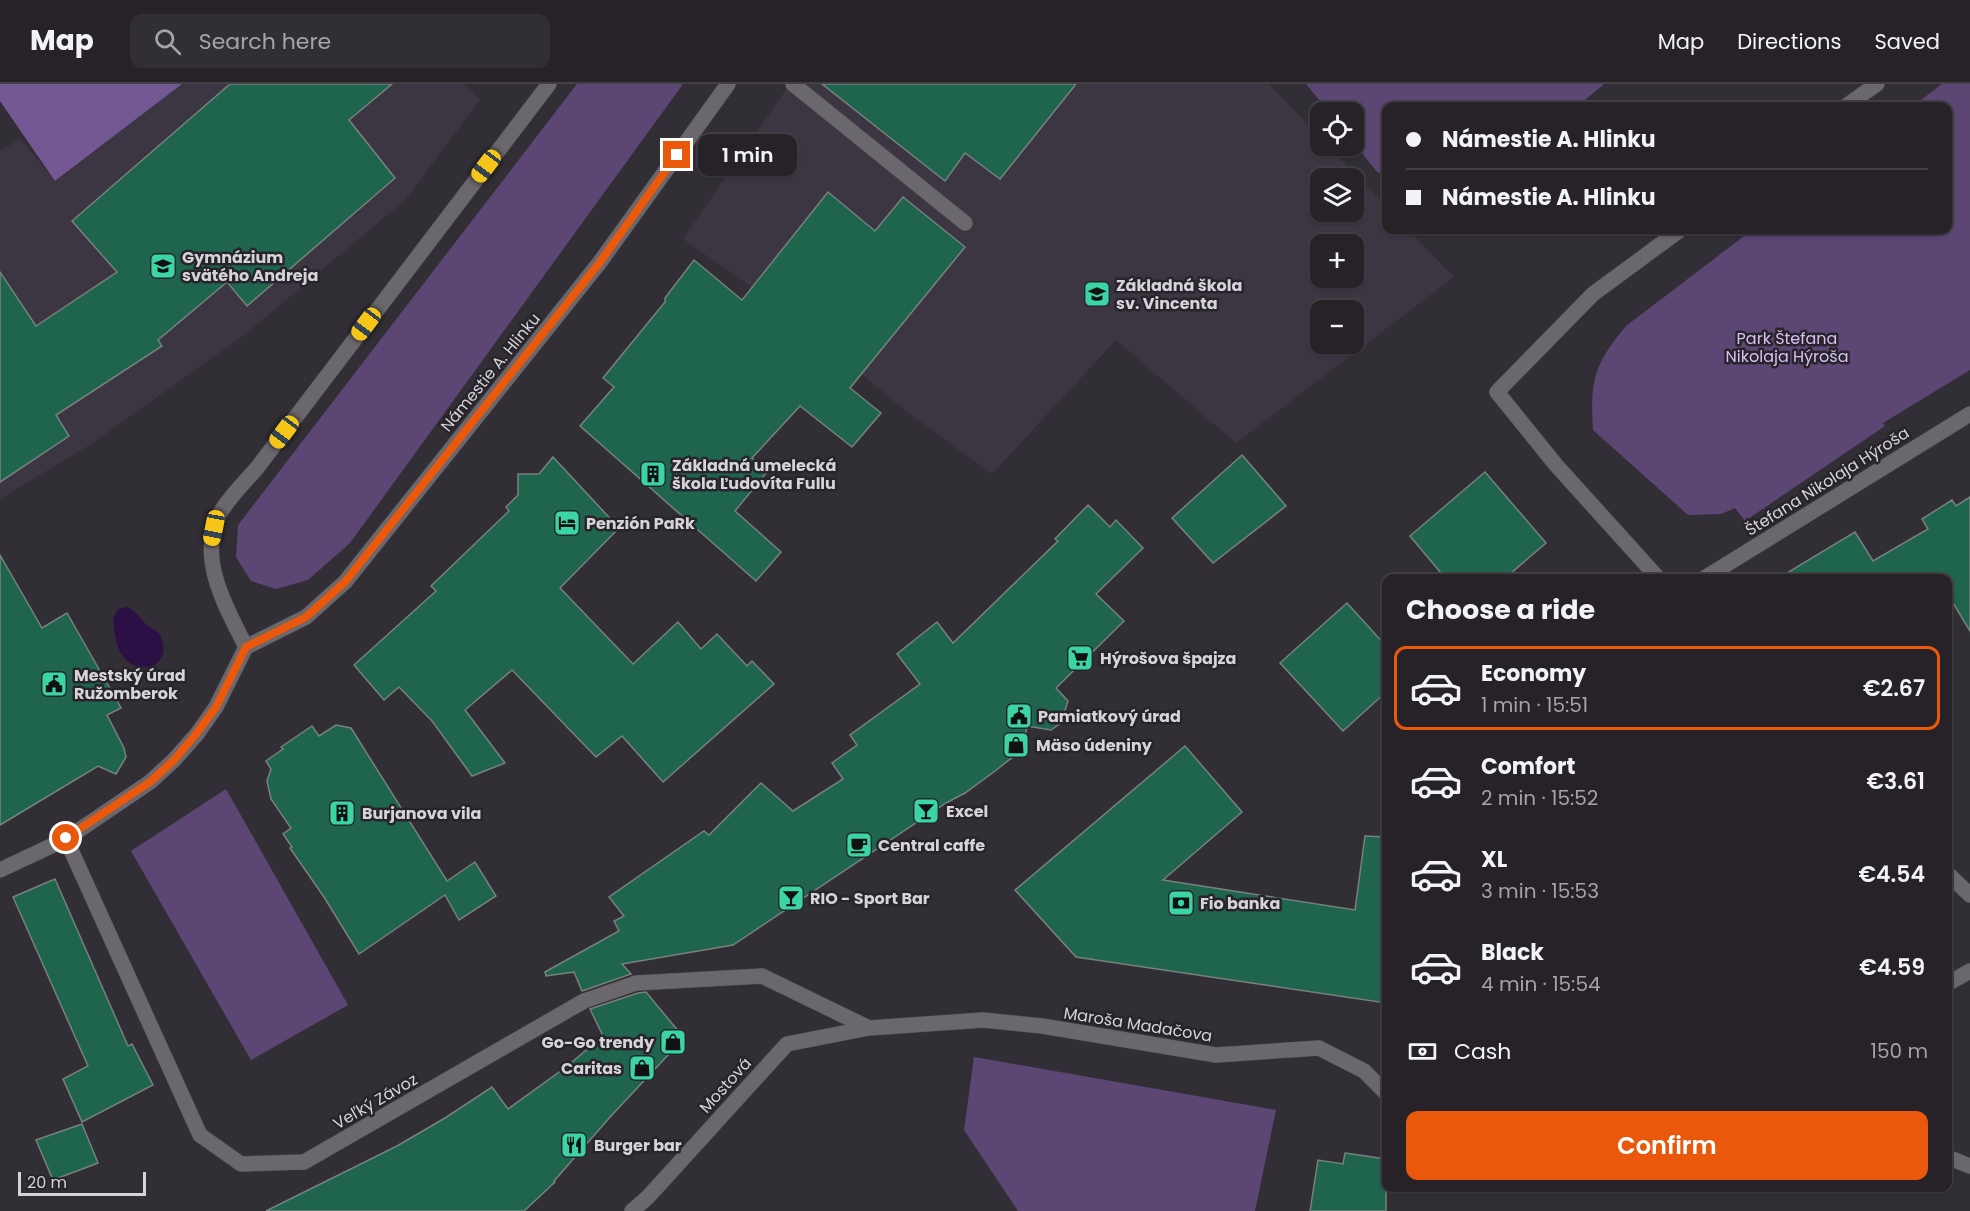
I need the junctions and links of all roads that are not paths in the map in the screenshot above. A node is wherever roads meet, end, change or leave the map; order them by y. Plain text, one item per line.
1 (549, 84) edge
2 (728, 84) edge
3 (794, 84) edge
4 (1877, 84) edge
5 (1852, 102) edge
6 (965, 223) dead end
7 (1675, 234) edge
8 (1970, 414) edge
9 (1654, 574) edge
10 (1711, 574) edge
11 (246, 647) junction
12 (66, 838) junction
13 (0, 870) edge
14 (1952, 878) edge
15 (1970, 895) edge
16 (1970, 971) edge
17 (1952, 981) edge
18 (869, 1028) junction
19 (1382, 1089) edge
20 (1952, 1159) edge
21 (1970, 1166) edge
22 (632, 1211) edge

1 - 11 street
2 - 11 street, Námestie A. Hlinku
3 - 6 street
4 - 5 street
7 - 9 street
8 - 10 street, Štefana Nikolaja Hýroša
11 - 12 street
12 - 13 street
12 - 18 street, Veľký Závoz
14 - 15 street
16 - 17 street
18 - 19 street, Maroša Madačova
18 - 22 street, Mostová
20 - 21 street

